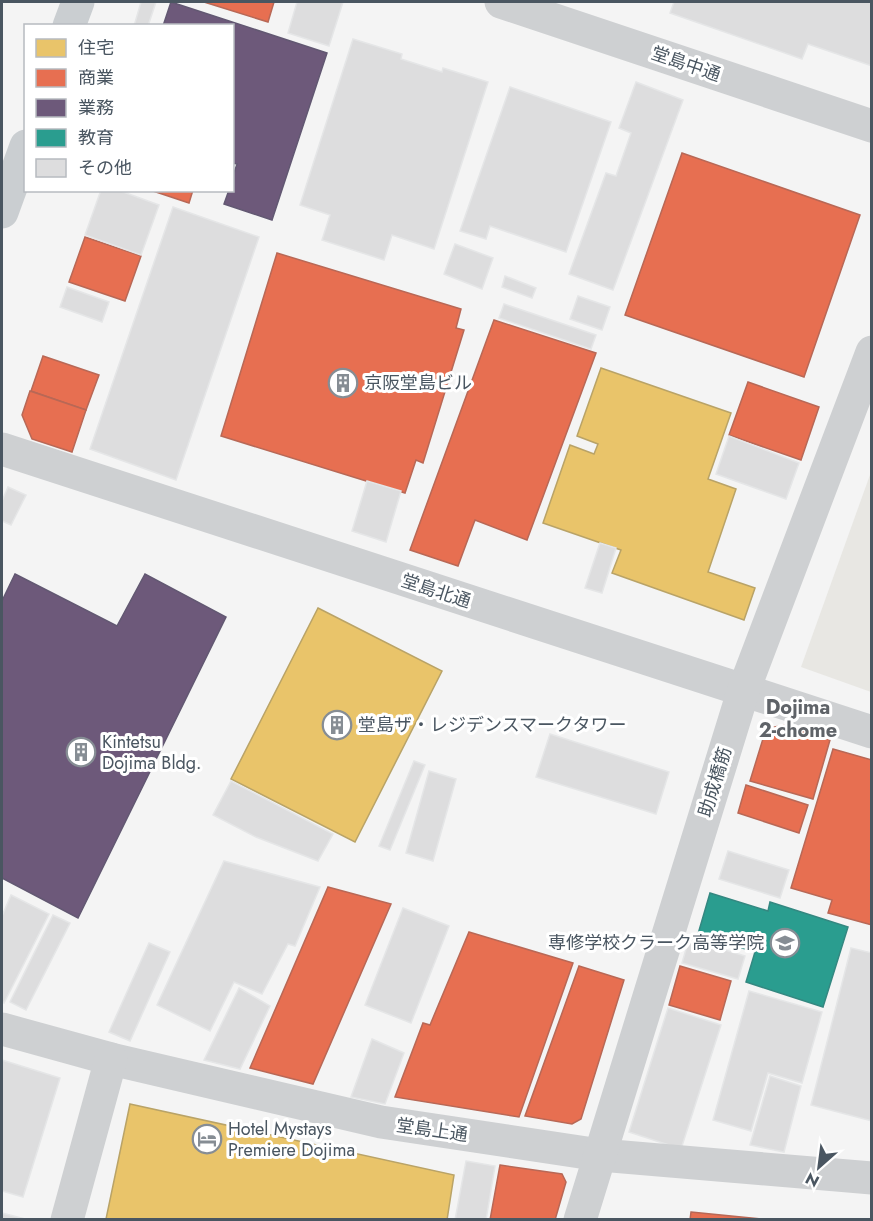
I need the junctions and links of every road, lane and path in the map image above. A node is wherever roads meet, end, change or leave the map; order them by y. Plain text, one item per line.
1 (78, 2) edge
2 (501, 2) edge
3 (70, 24) edge
4 (872, 126) edge
5 (24, 152) edge
6 (2, 212) edge
7 (872, 352) edge
8 (2, 449) edge
9 (743, 692) junction
10 (872, 732) edge
11 (2, 1029) edge
12 (111, 1059) junction
13 (600, 1155) junction
14 (872, 1178) edge
15 (68, 1220) edge
16 (580, 1220) edge

1 - 3 main road
2 - 4 street, 堂島中通
5 - 6 main road
7 - 9 street, 助成橋筋
8 - 9 street, 堂島北通
9 - 10 street, 堂島北通
9 - 13 street, 助成橋筋
11 - 12 street, 堂島上通
12 - 13 street, 堂島上通
12 - 15 street
13 - 14 street, 堂島上通
13 - 16 street, 助成橋筋

